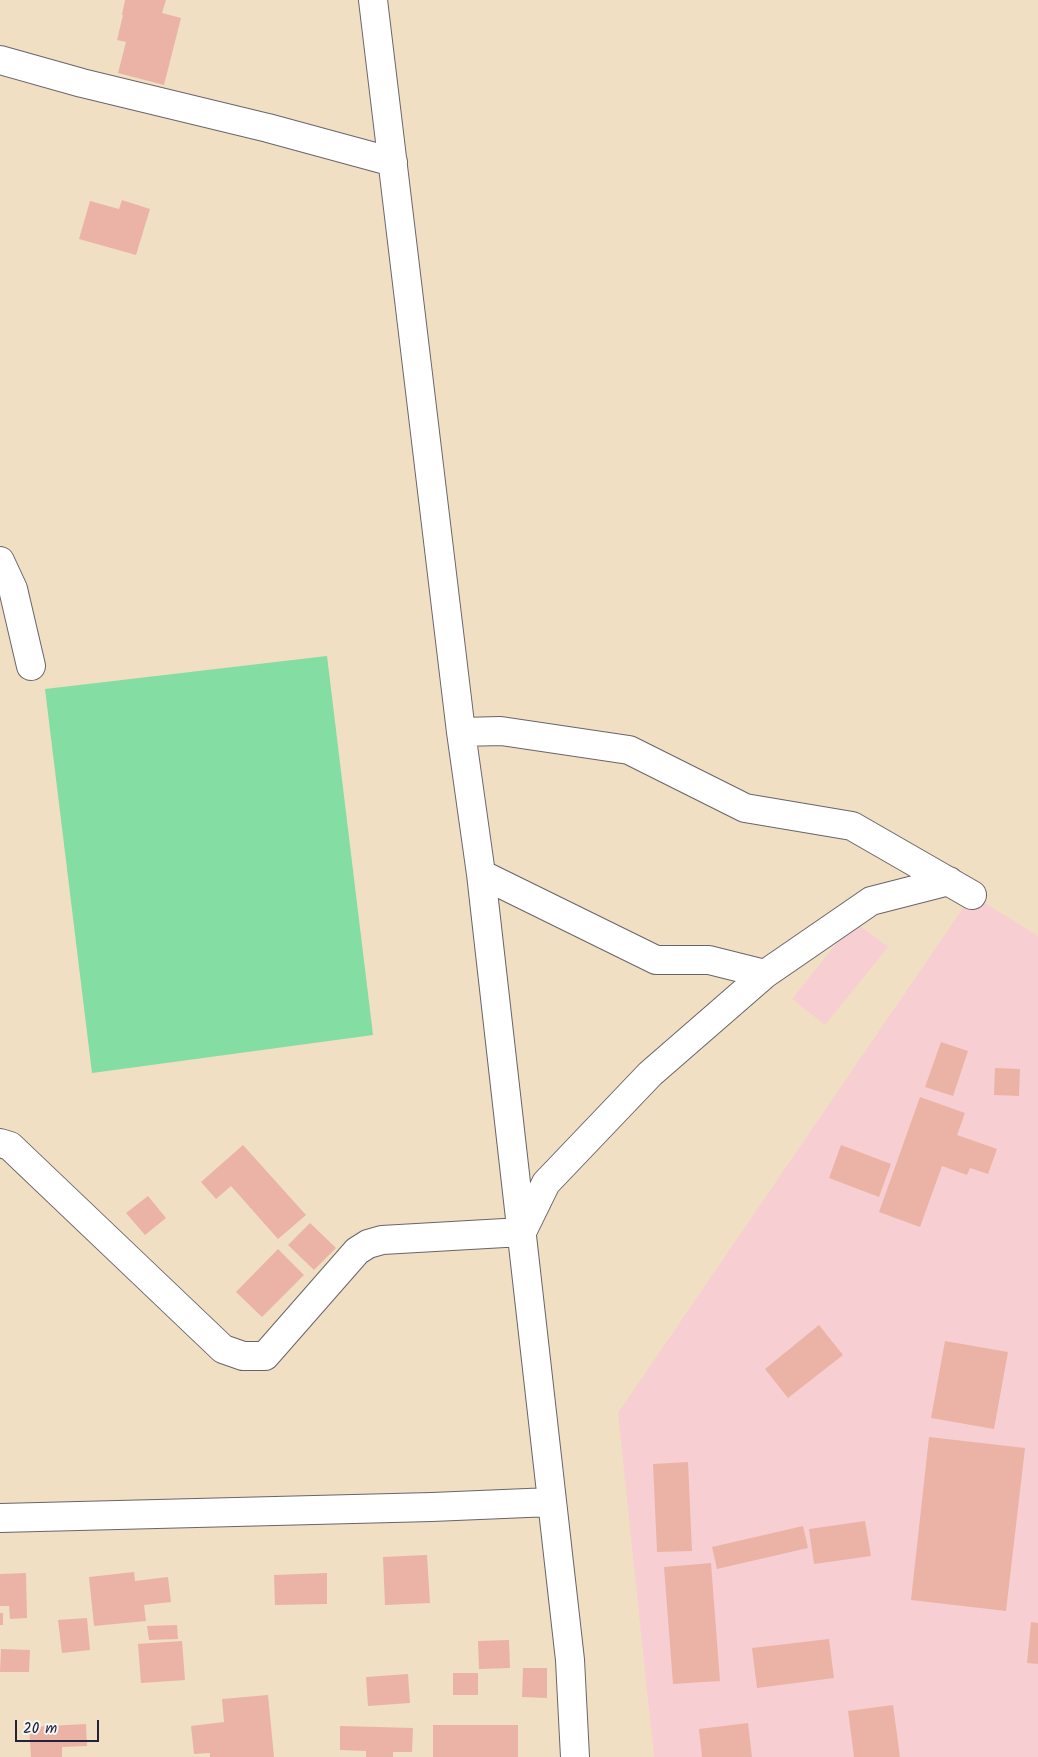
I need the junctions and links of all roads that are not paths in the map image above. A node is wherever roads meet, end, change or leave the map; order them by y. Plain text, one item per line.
1 (373, 0) edge
2 (0, 60) edge
3 (393, 162) junction
4 (0, 561) edge
5 (30, 666) dead end
6 (461, 732) junction
7 (481, 874) junction
8 (765, 974) junction
9 (0, 1143) edge
10 (522, 1232) junction
11 (551, 1502) junction
12 (0, 1518) edge
13 (575, 1757) edge

1 - 3 street
2 - 3 street
3 - 6 street
4 - 5 street
6 - 7 street
6 - 8 street
7 - 8 street
7 - 10 street
8 - 10 street
9 - 10 street
10 - 11 street
11 - 12 street
11 - 13 street

